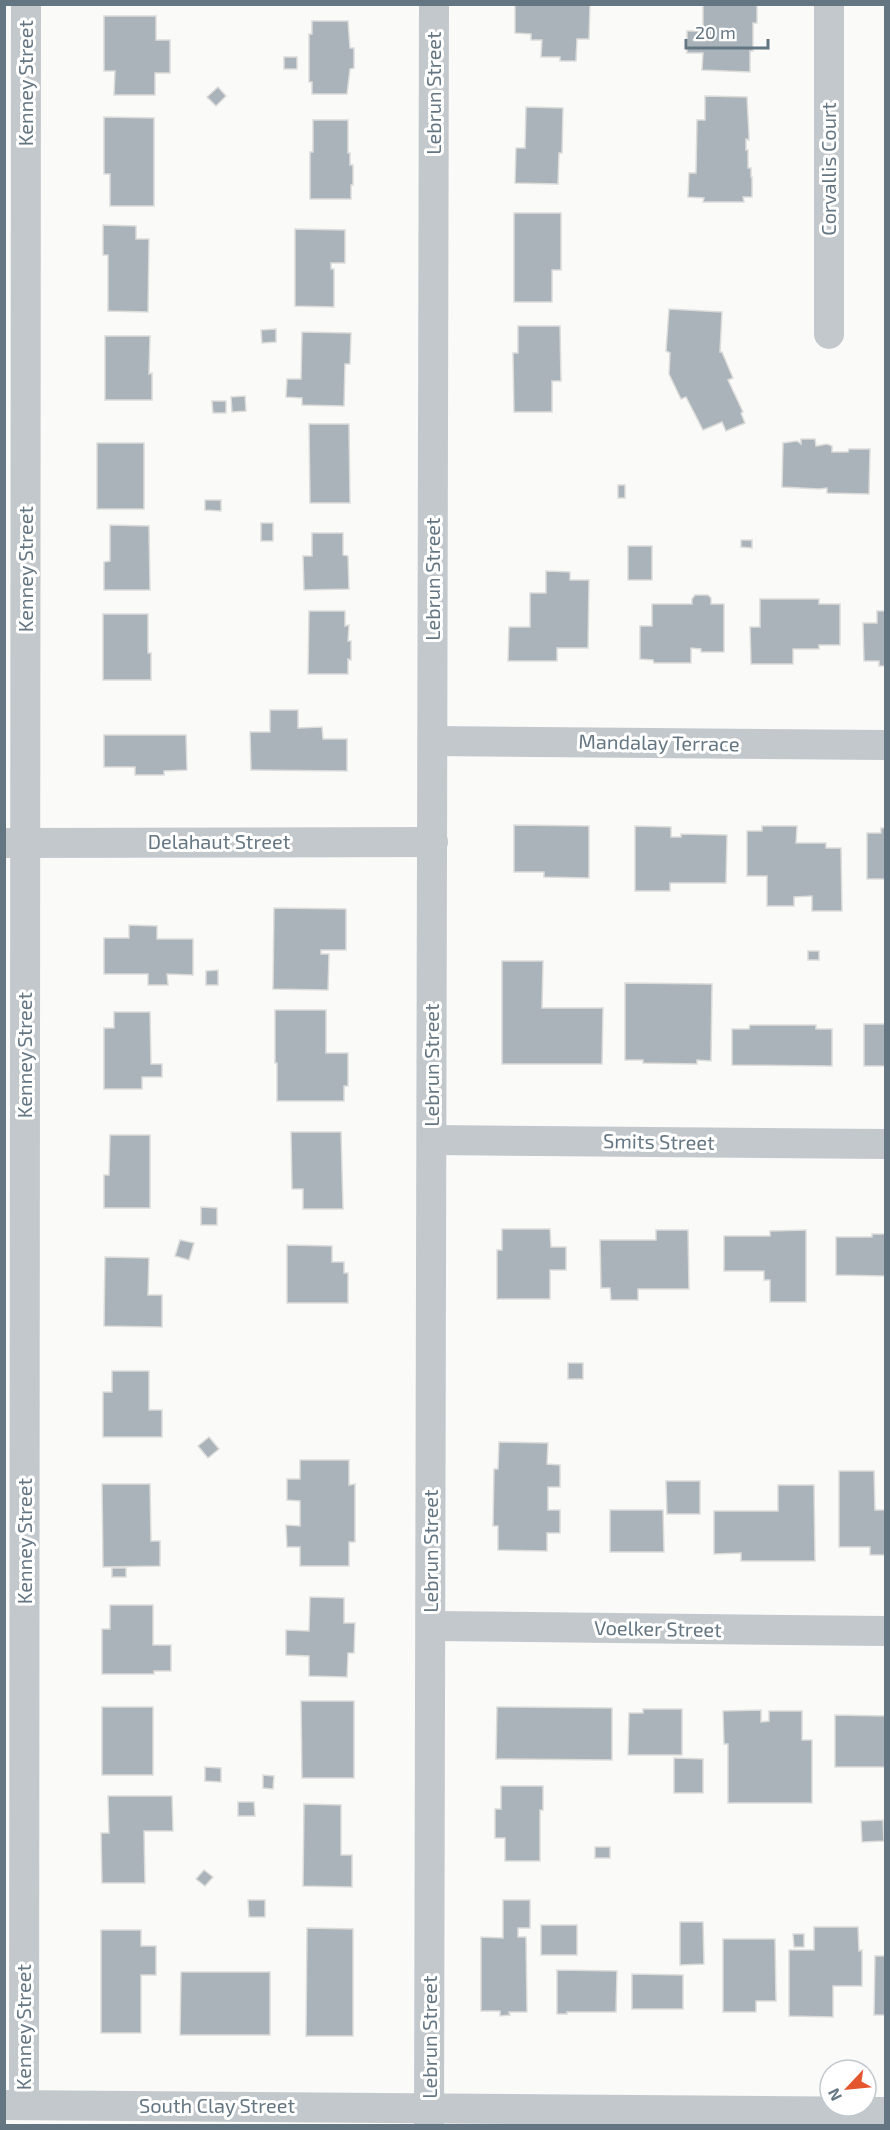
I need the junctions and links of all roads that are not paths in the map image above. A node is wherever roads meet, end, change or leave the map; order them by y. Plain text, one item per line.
1 (26, 4) edge
2 (434, 4) edge
3 (830, 4) edge
4 (829, 333) dead end
5 (433, 741) junction
6 (885, 746) edge
7 (433, 842) junction
8 (15, 843) edge
9 (432, 1140) junction
10 (885, 1144) edge
11 (431, 1626) junction
12 (885, 1631) edge
13 (14, 2105) edge
14 (885, 2112) edge
15 (429, 2116) edge

1 - 8 street, Kenney Street
2 - 5 street, Lebrun Street
3 - 4 street, Corvallis Court
5 - 6 street, Mandalay Terrace
5 - 7 street, Lebrun Street
7 - 8 street, Delahaut Street
7 - 9 street, Lebrun Street
8 - 13 street, Kenney Street
9 - 10 street, Smits Street
9 - 11 street, Lebrun Street
11 - 12 street, Voelker Street
11 - 15 street, Lebrun Street
13 - 15 street, South Clay Street
14 - 15 street, South Clay Street

